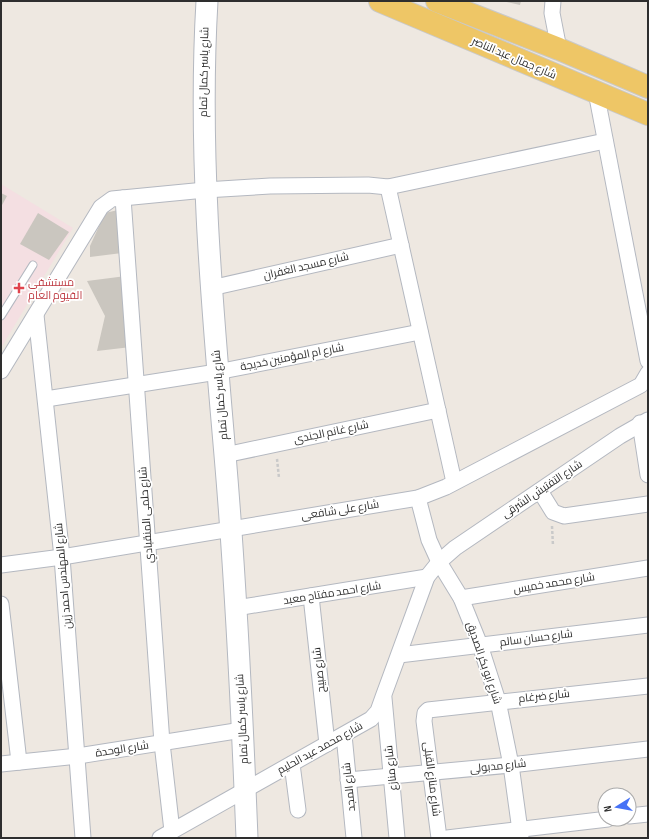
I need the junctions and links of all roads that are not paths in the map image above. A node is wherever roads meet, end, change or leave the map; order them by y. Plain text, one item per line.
1 (207, 1) edge
2 (380, 1) edge
3 (437, 1) edge
4 (553, 1) edge
5 (558, 49) junction
6 (648, 87) edge
7 (596, 92) junction
8 (648, 114) edge
9 (605, 141) junction
10 (388, 187) junction
11 (205, 190) junction
12 (123, 198) junction
13 (401, 245) junction
14 (33, 265) dead end
15 (211, 288) junction
16 (642, 303) edge
17 (36, 314) junction
18 (1, 316) edge
19 (420, 332) junction
20 (648, 361) edge
21 (1, 372) edge
22 (217, 372) junction
23 (648, 373) edge
24 (137, 385) junction
25 (46, 399) junction
26 (438, 410) junction
27 (644, 422) edge
28 (225, 455) junction
29 (648, 475) edge
30 (454, 482) junction
31 (540, 491) junction
32 (418, 498) junction
33 (648, 504) edge
34 (231, 528) junction
35 (148, 543) junction
36 (62, 557) junction
37 (439, 562) junction
38 (1, 566) edge
39 (648, 568) edge
40 (427, 577) junction
41 (311, 596) junction
42 (461, 598) junction
43 (1, 604) edge
44 (236, 608) junction
45 (648, 625) edge
46 (480, 645) junction
47 (399, 655) junction
48 (648, 686) edge
49 (384, 697) junction
50 (498, 701) junction
51 (424, 721) joint
52 (242, 730) junction
53 (344, 736) junction
54 (162, 743) junction
55 (327, 744) junction
56 (648, 749) edge
57 (78, 756) junction
58 (18, 762) junction
59 (1, 764) edge
60 (292, 764) junction
61 (511, 765) junction
62 (432, 772) junction
63 (391, 776) junction
64 (348, 780) junction
65 (245, 790) junction
66 (298, 810) dead end
67 (648, 814) edge
68 (637, 815) edge
69 (597, 821) edge
70 (166, 834) edge
71 (520, 834) edge
72 (83, 838) edge
73 (247, 838) edge
74 (354, 838) edge
75 (398, 838) edge
76 (439, 838) edge
77 (448, 838) edge

1 - 11 street, شارع ياسر كمال تمام
2 - 7 main road, شارع جمال عبد الناصر
3 - 5 main road
4 - 5 street
5 - 6 main road
7 - 8 main road, شارع جمال عبد الناصر
7 - 9 street
9 - 10 street
9 - 16 street
10 - 11 street
10 - 13 street
11 - 12 street
11 - 15 street, شارع ياسر كمال تمام
12 - 17 street
12 - 24 street, شارع حلمى المنقبادي
13 - 15 street, شارع مسجد الغفران
13 - 19 street
14 - 18 lane
15 - 22 street, شارع ياسر كمال تمام
16 - 20 street
17 - 21 street
17 - 25 street, شارع المهندس احمد زين
19 - 22 street, شارع ام المؤمنين خديجة
19 - 26 street
22 - 24 street, شارع ام المؤمنين خديجة
22 - 28 street, شارع ياسر كمال تمام
23 - 30 street, شارع على شافعى
24 - 25 street, شارع ام المؤمنين خديجة
24 - 35 street, شارع حلمى المنقبادي
25 - 36 street, شارع المهندس احمد زين
26 - 28 street, شارع غانم الجندى
26 - 30 street
27 - 29 street
27 - 31 street, شارع التفتيش الشرقى
28 - 34 street, شارع ياسر كمال تمام
30 - 32 street, شارع على شافعى
31 - 33 street
31 - 37 street, شارع التفتيش الشرقى
32 - 34 street, شارع على شافعى
32 - 37 street, شارع ابو بكر الصديق
34 - 35 street, شارع على شافعى
34 - 44 street, شارع ياسر كمال تمام
35 - 36 street, شارع على شافعى
35 - 54 street, شارع حلمى المنقبادي
36 - 38 street, شارع على شافعى
36 - 57 street, شارع المهندس احمد زين
37 - 40 street, شارع محمد عبد الحليم
37 - 42 street, شارع ابو بكر الصديق
39 - 42 street, شارع محمد خميس
40 - 41 street, شارع احمد مفتاح معبد
40 - 47 street, شارع محمد عبد الحليم
41 - 44 street, شارع احمد مفتاح معبد
41 - 55 street, شارع صبيح
42 - 46 street, شارع ابو بكر الصديق
43 - 58 street
44 - 52 street, شارع ياسر كمال تمام
45 - 46 street, شارع حسان سالم
46 - 47 street, شارع حسان سالم
46 - 50 street, شارع ابو بكر الصديق
47 - 49 street, شارع محمد عبد الحليم
48 - 50 street, شارع ضرغام
49 - 53 street, شارع محمد عبد الحليم
49 - 63 street, شارع منازع
50 - 51 street, شارع ضرغام
50 - 61 street, شارع ابو بكر الصديق
51 - 62 street, شارع منازع القبلى
52 - 54 street, شارع الوحدة
52 - 65 street, شارع ياسر كمال تمام
53 - 55 street, شارع محمد عبد الحليم
53 - 64 street, شارع المجد
54 - 57 street, شارع الوحدة
54 - 70 street, شارع حلمى المنقبادي
55 - 60 street, شارع محمد عبد الحليم
56 - 61 street, شارع مدبولى
57 - 58 street, شارع الوحدة
57 - 72 street, شارع المهندس احمد زين
58 - 59 street, شارع الوحدة
60 - 65 street, شارع محمد عبد الحليم
60 - 66 street
61 - 62 street, شارع مدبولى
61 - 71 street, شارع ابو بكر الصديق
62 - 63 street, شارع مدبولى
62 - 76 street, شارع منازع القبلى
63 - 64 street, شارع مدبولى
63 - 75 street, شارع منازع
64 - 74 street, شارع المجد
65 - 70 street, شارع محمد عبد الحليم
65 - 73 street, شارع ياسر كمال تمام
67 - 68 street
69 - 71 street
71 - 77 street

